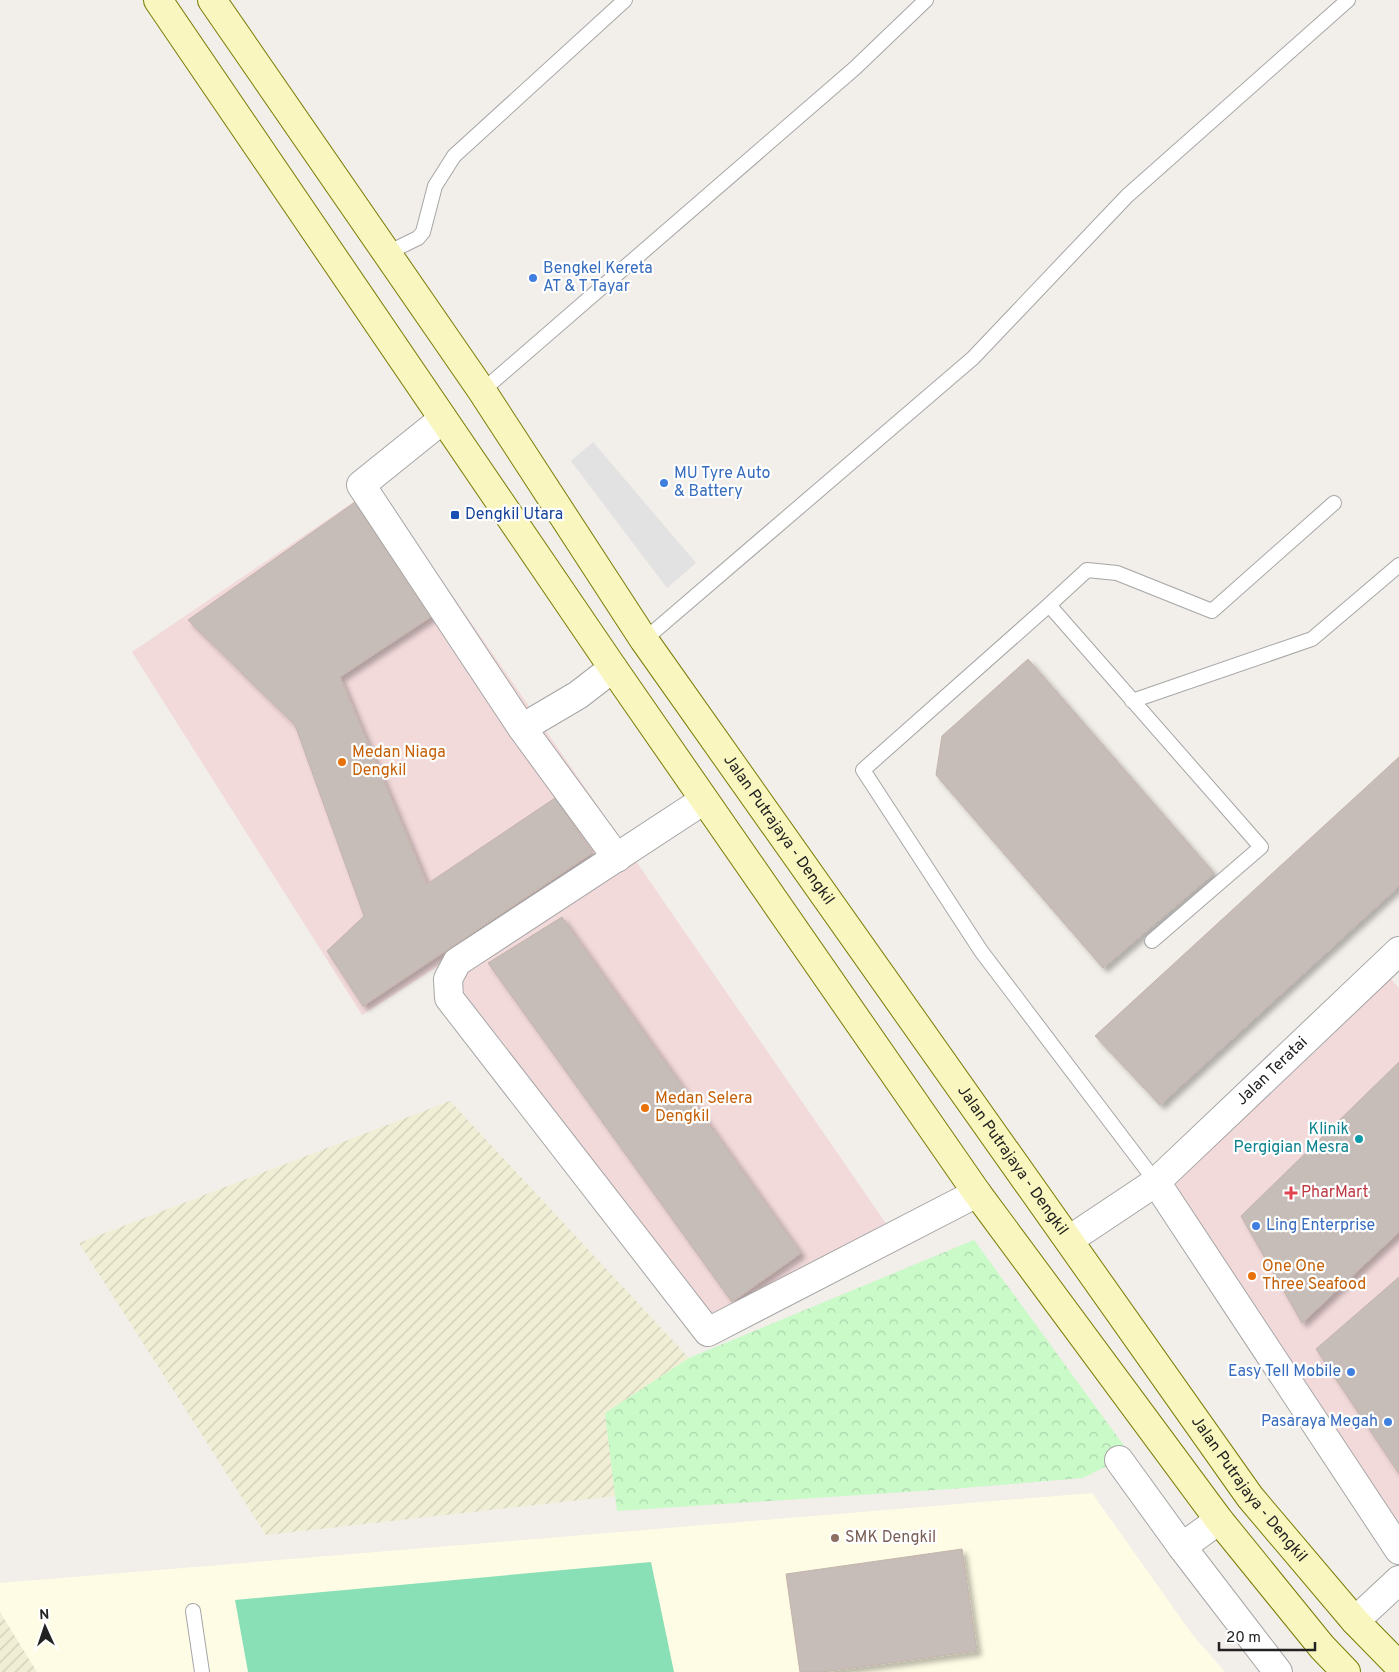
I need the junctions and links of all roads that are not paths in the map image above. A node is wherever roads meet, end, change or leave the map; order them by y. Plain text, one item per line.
1 (158, 0) edge
2 (212, 0) edge
3 (625, 0) edge
4 (926, 0) edge
5 (1348, 0) edge
6 (387, 253) junction
7 (482, 391) junction
8 (443, 419) junction
9 (1334, 503) dead end
10 (1399, 565) edge
11 (1049, 605) junction
12 (644, 640) junction
13 (613, 668) junction
14 (1132, 701) junction
15 (522, 728) junction
16 (704, 800) junction
17 (617, 858) junction
18 (1152, 941) dead end
19 (1397, 958) edge
20 (1156, 1182) junction
21 (977, 1193) junction
22 (1069, 1240) junction
23 (1119, 1460) dead end
24 (1219, 1520) junction
25 (1182, 1547) junction
26 (1399, 1550) edge
27 (1399, 1580) edge
28 (193, 1611) dead end
29 (1355, 1621) junction
30 (1399, 1666) edge
31 (202, 1672) edge
32 (1278, 1672) edge
33 (1346, 1672) edge

1 - 8 main road
2 - 6 main road, Jalan Putrajaya - Dengkil
3 - 6 lane
4 - 7 lane
5 - 12 lane
6 - 7 main road, Jalan Putrajaya - Dengkil
7 - 12 main road, Jalan Putrajaya - Dengkil
8 - 13 main road
8 - 15 street
9 - 11 lane
10 - 14 lane
11 - 14 lane
11 - 20 lane
12 - 22 main road, Jalan Putrajaya - Dengkil
13 - 15 street
13 - 16 main road
14 - 18 lane
15 - 17 street
16 - 17 street
16 - 21 main road
17 - 21 street
19 - 20 street, Jalan Teratai
20 - 22 street, Jalan Teratai
20 - 26 street
21 - 24 main road
22 - 29 main road, Jalan Putrajaya - Dengkil
23 - 25 street
24 - 25 street
24 - 33 main road
25 - 32 street
27 - 29 street
28 - 31 lane
29 - 30 main road, Jalan Putrajaya - Dengkil

